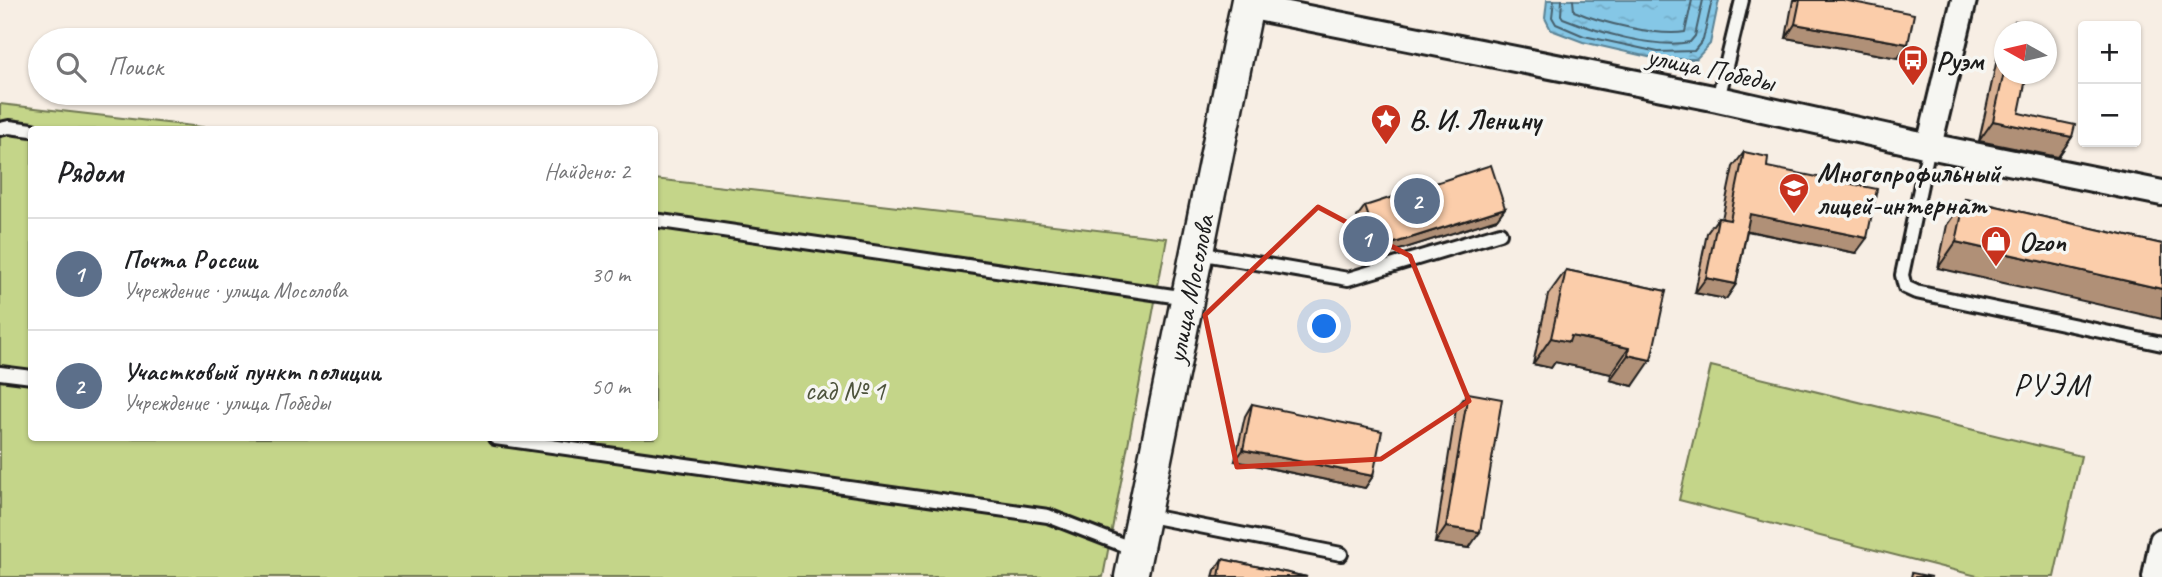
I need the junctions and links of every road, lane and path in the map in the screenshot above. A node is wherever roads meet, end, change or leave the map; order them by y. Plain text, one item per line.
1 (1742, 0) edge
2 (1964, 0) edge
3 (1248, 3) edge
4 (1718, 99) junction
5 (28, 129) edge
6 (0, 130) edge
7 (1929, 146) junction
8 (2162, 193) edge
9 (658, 221) edge
10 (1500, 233) dead end
11 (1197, 253) junction
12 (1188, 298) junction
13 (2162, 344) edge
14 (0, 373) edge
15 (28, 376) edge
16 (516, 441) edge
17 (1144, 515) junction
18 (2162, 541) edge
19 (1341, 554) dead end
20 (1134, 564) edge
21 (2155, 577) edge

1 - 4 lane
2 - 7 street
3 - 4 street, улица Победы
3 - 11 street, улица Мосолова
4 - 7 street, улица Победы
5 - 6 lane
7 - 8 street, улица Победы
7 - 13 lane
9 - 12 lane
10 - 11 lane
11 - 12 street, улица Мосолова
12 - 17 street, улица Мосолова
14 - 15 lane
16 - 20 lane
17 - 19 lane
17 - 20 street, улица Мосолова
18 - 21 street

